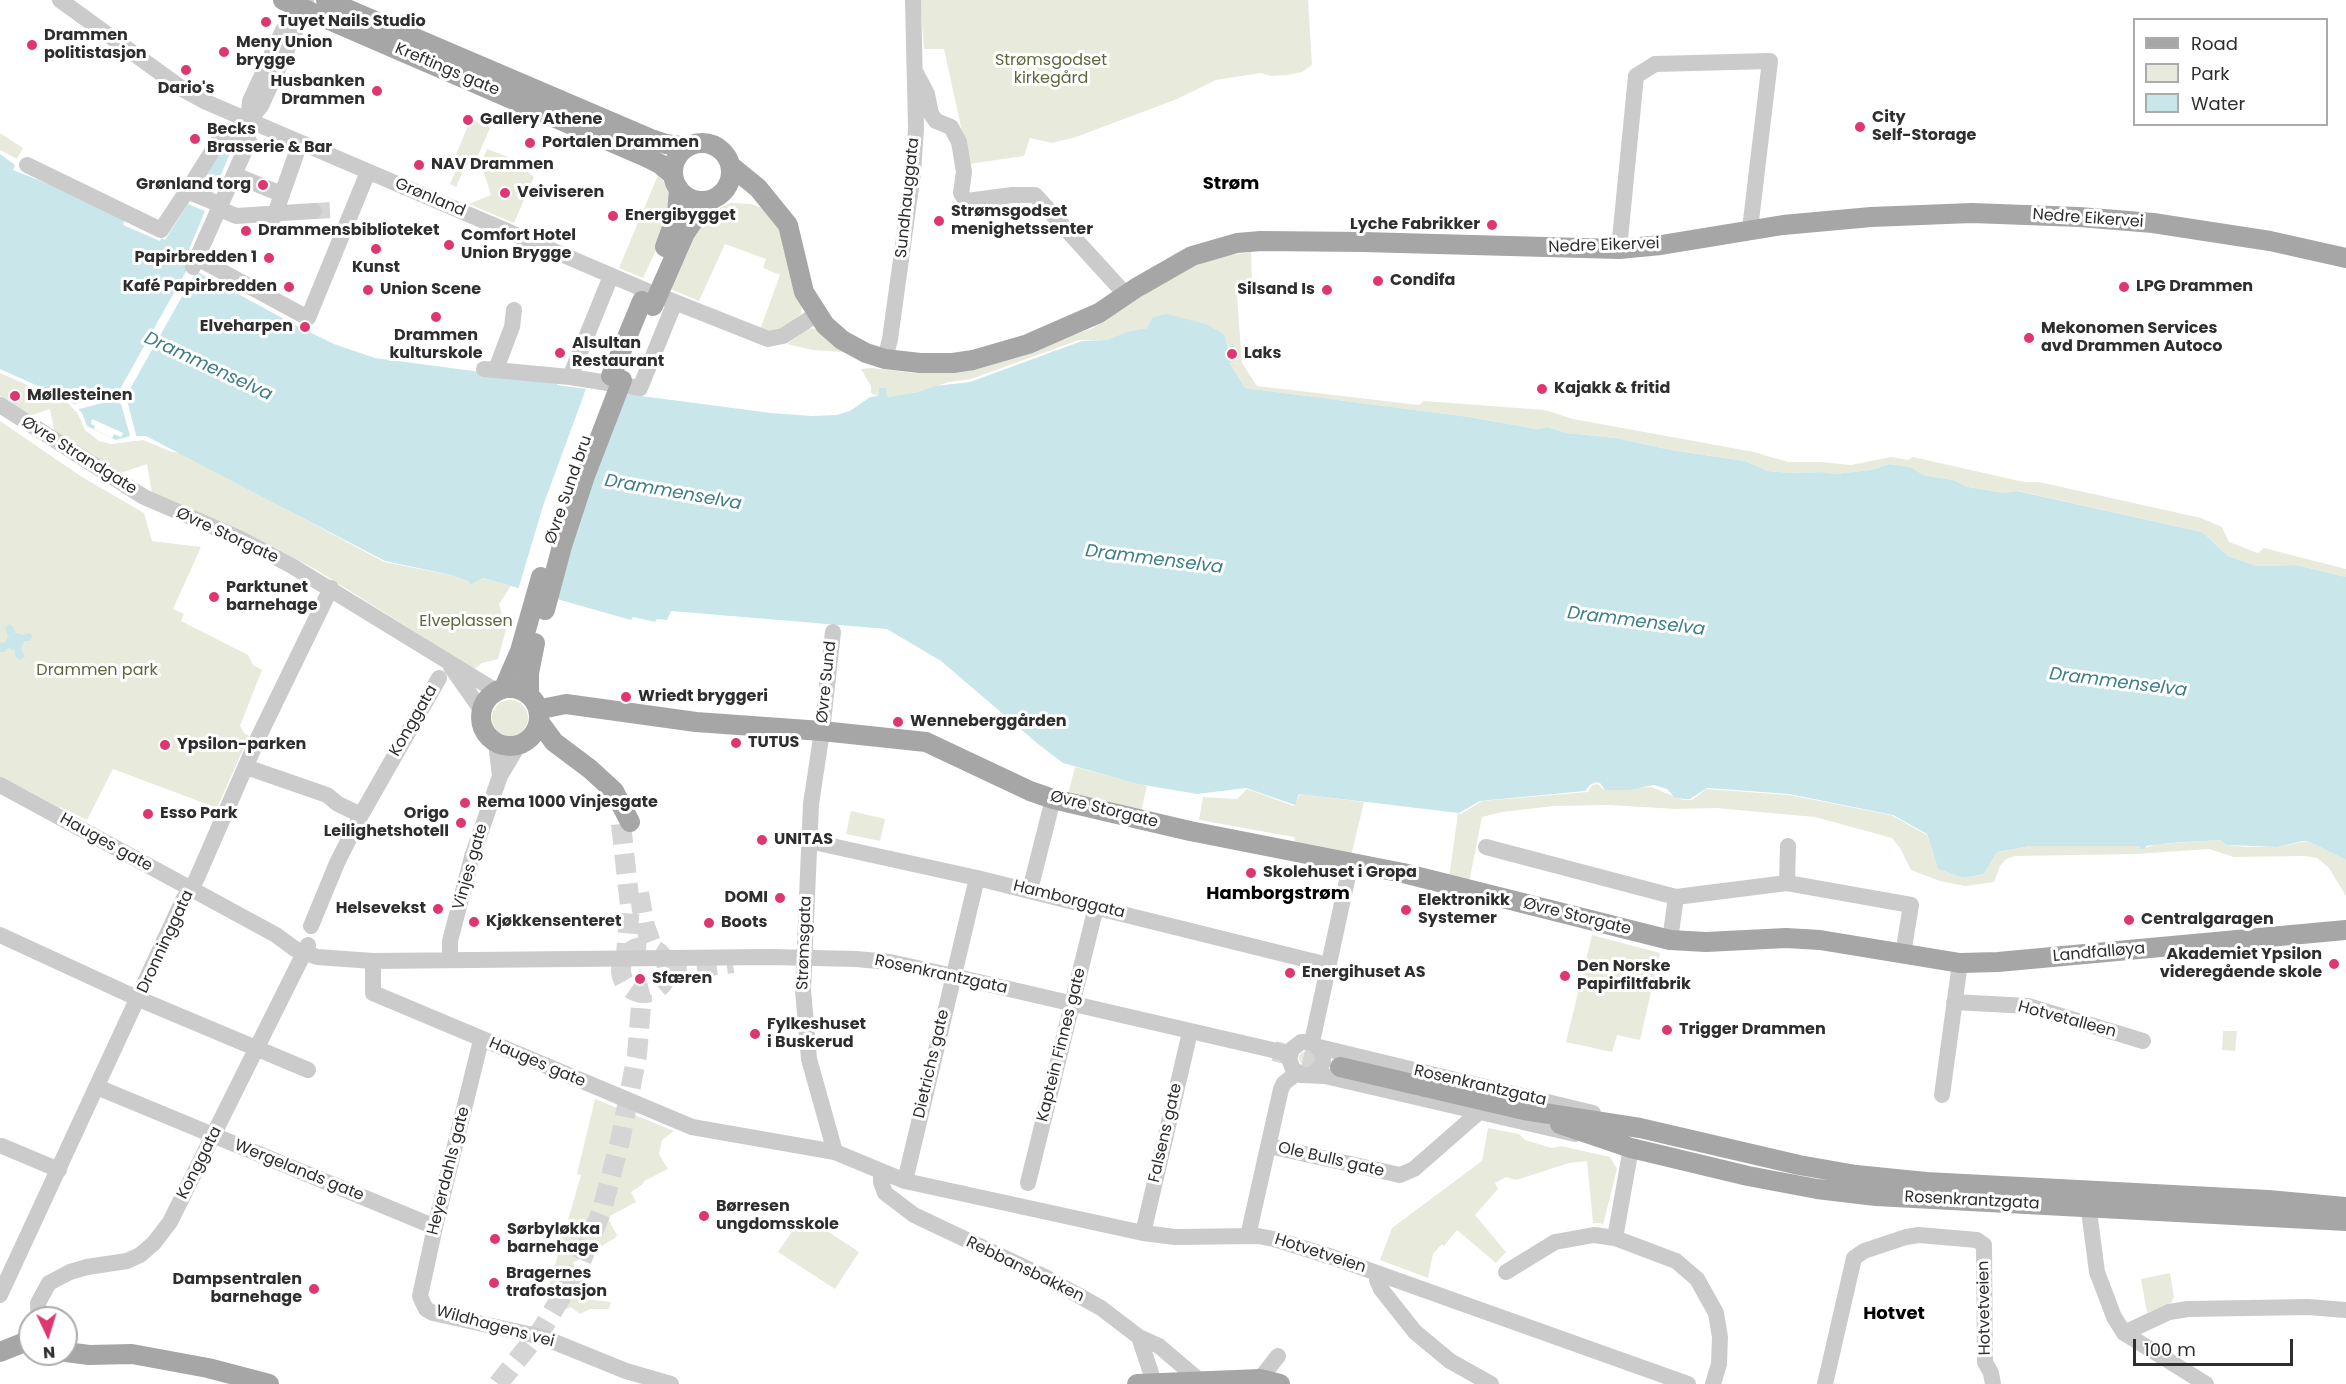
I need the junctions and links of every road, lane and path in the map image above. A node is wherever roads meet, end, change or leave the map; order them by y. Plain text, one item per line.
1 (60, 0) edge
2 (326, 0) edge
3 (913, 0) edge
4 (298, 3) edge
5 (914, 70) junction
6 (228, 112) junction
7 (248, 121) junction
8 (225, 131) junction
9 (300, 143) junction
10 (686, 147) junction
11 (27, 165) dead end
12 (731, 166) junction
13 (368, 172) junction
14 (235, 175) junction
15 (676, 182) junction
16 (187, 191) junction
17 (281, 194) junction
18 (715, 197) junction
19 (769, 203) junction
20 (220, 207) junction
21 (353, 209) junction
22 (335, 210) tunnel mouth
23 (314, 211) tunnel mouth
24 (274, 215) junction
25 (1750, 229) junction
26 (1619, 249) junction
27 (2346, 258) edge
28 (611, 276) junction
29 (658, 278) junction
30 (1126, 295) junction
31 (680, 305) junction
32 (514, 310) dead end
33 (817, 314) junction
34 (885, 359) junction
35 (570, 377) junction
36 (0, 405) edge
37 (158, 504) joint
38 (331, 588) junction
39 (539, 608) junction
40 (832, 632) dead end
41 (449, 663) junction
42 (439, 678) dead end
43 (500, 690) junction
44 (529, 694) junction
45 (482, 711) junction
46 (539, 717) junction
47 (822, 732) junction
48 (495, 743) junction
49 (522, 744) junction
50 (246, 766) junction
51 (500, 776) junction
52 (0, 785) edge
53 (1053, 798) junction
54 (361, 815) junction
55 (809, 842) junction
56 (1788, 846) dead end
57 (1486, 847) dead end
58 (1352, 862) junction
59 (977, 878) junction
60 (1787, 883) junction
61 (189, 889) junction
62 (1030, 890) junction
63 (1676, 897) junction
64 (1096, 907) junction
65 (311, 926) dead end
66 (2346, 930) edge
67 (0, 935) edge
68 (1670, 940) junction
69 (306, 948) junction
70 (1904, 954) junction
71 (373, 955) junction
72 (450, 955) junction
73 (804, 958) junction
74 (1960, 963) junction
75 (1328, 965) junction
76 (953, 976) junction
77 (139, 999) junction
78 (1954, 1002) junction
79 (1072, 1005) junction
80 (1190, 1032) junction
81 (481, 1040) junction
82 (2143, 1041) dead end
83 (1315, 1045) junction
84 (256, 1049) junction
85 (1290, 1054) junction
86 (1340, 1067) tunnel mouth
87 (308, 1070) dead end
88 (1304, 1073) junction
89 (97, 1087) junction
90 (1942, 1095) dead end
91 (1524, 1110) junction
92 (1478, 1113) junction
93 (1640, 1128) junction
94 (214, 1136) junction
95 (1603, 1140) junction
96 (2, 1146) dead end
97 (1269, 1146) junction
98 (1631, 1148) junction
99 (835, 1152) junction
100 (59, 1170) junction
101 (881, 1172) junction
102 (905, 1180) junction
103 (1028, 1183) dead end
104 (2087, 1198) junction
105 (2346, 1207) edge
106 (2346, 1221) edge
107 (435, 1227) junction
108 (1143, 1233) junction
109 (1248, 1236) junction
110 (1616, 1238) junction
111 (1506, 1272) dead end
112 (1378, 1274) junction
113 (0, 1294) edge
114 (423, 1303) joint
115 (38, 1306) edge
116 (2346, 1310) edge
117 (2124, 1333) junction
118 (1139, 1337) junction
119 (18, 1345) edge
120 (0, 1352) edge
121 (78, 1354) edge
122 (1278, 1356) dead end
123 (1260, 1379) junction
124 (1199, 1380) junction
125 (269, 1384) edge
126 (671, 1384) edge
127 (1147, 1384) edge
128 (1280, 1384) edge
129 (1491, 1384) edge
130 (1688, 1384) edge
131 (1713, 1384) edge
132 (1826, 1384) edge
133 (1993, 1384) edge
134 (2206, 1384) edge

1 - 6 street, Grønland
2 - 10 main road, Kreftings gate
3 - 5 street, Sundhauggata
4 - 7 street
4 - 15 main road, Kreftings gate
5 - 30 street
5 - 34 street, Sundhauggata
6 - 7 street, Grønland
6 - 8 street
7 - 9 street, Grønland
8 - 14 street
8 - 16 street
9 - 13 street, Grønland
9 - 17 street
10 - 12 main road
10 - 15 main road
11 - 16 street
12 - 18 main road
12 - 19 main road
13 - 21 street
13 - 28 street, Grønland
14 - 17 street
14 - 20 street
15 - 18 main road
15 - 29 main road
16 - 20 street
17 - 24 street
18 - 19 main road
18 - 29 main road
19 - 33 main road
20 - 21 street
20 - 24 street
21 - 22 street
23 - 24 street
25 - 26 main road, Nedre Eikervei
25 - 26 street
25 - 27 main road, Nedre Eikervei
26 - 30 main road, Nedre Eikervei
28 - 31 street, Grønland
28 - 35 street
29 - 39 main road, Øvre Sund bru, bridge
30 - 34 main road, Nedre Eikervei
31 - 33 street, Grønland
31 - 35 street
32 - 35 street
33 - 34 main road
36 - 37 street, Øvre Strandgate
37 - 38 street, Øvre Storgate
38 - 41 street, Øvre Storgate
38 - 50 street, Dronninggata
39 - 43 main road
39 - 44 main road
40 - 47 street, Øvre Sund
41 - 43 street, Øvre Storgate
41 - 45 street, Øvre Storgate
42 - 54 street, Konggata
43 - 44 main road
43 - 45 main road
44 - 46 main road
45 - 48 main road
46 - 47 main road, Øvre Storgate
46 - 49 main road
46 - 49 main road
47 - 53 main road, Øvre Storgate
47 - 55 street, Strømsgata
48 - 49 main road
48 - 51 street, Vinjes gate
49 - 51 street, Vinjes gate
50 - 54 street
50 - 61 street, Dronninggata
51 - 72 street, Vinjes gate
52 - 61 street, Hauges gate
53 - 58 main road, Øvre Storgate
53 - 62 street
54 - 65 street, Konggata
55 - 59 street, Hamborggata
55 - 73 street, Strømsgata
56 - 60 street
57 - 63 street
58 - 68 main road, Øvre Storgate
58 - 75 street
59 - 62 street, Hamborggata
59 - 76 street, Dietrichs gate
60 - 63 street
60 - 70 street
61 - 69 street, Hauges gate
61 - 77 street, Dronninggata
62 - 64 street, Hamborggata
63 - 68 street
64 - 75 street, Hamborggata
64 - 79 street, Kaptein Finnes gate
66 - 74 main road, Landfalløya
67 - 77 street
68 - 70 main road, Øvre Storgate
69 - 71 street, Hauges gate
69 - 84 street, Konggata
70 - 74 main road, Øvre Storgate
71 - 72 street, Rosenkrantzgata
71 - 81 street, Hauges gate
72 - 73 street, Rosenkrantzgata
73 - 76 street, Rosenkrantzgata
73 - 99 street, Strømsgata
74 - 78 street
75 - 83 street
76 - 79 street, Rosenkrantzgata
76 - 102 street, Dietrichs gate
77 - 84 street
77 - 89 street, Dronninggata
78 - 82 street, Hotvetalleen
78 - 90 street
79 - 80 street, Rosenkrantzgata
79 - 103 street, Kaptein Finnes gate
80 - 85 street, Rosenkrantzgata
80 - 108 street, Falsens gate
81 - 99 street, Hauges gate
81 - 107 street, Heyerdahls gate
83 - 85 street
83 - 88 street
83 - 93 street, Rosenkrantzgata
84 - 87 street
84 - 94 street, Konggata
85 - 88 street
86 - 91 main road, Rosenkrantzgata
88 - 92 street, Rosenkrantzgata
88 - 97 street
89 - 94 street, Wergelands gate
89 - 100 street, Dronninggata
91 - 93 main road, Rosenkrantzgata
91 - 95 main road, Rosenkrantzgata
92 - 95 street, Rosenkrantzgata
92 - 97 street, Ole Bulls gate
93 - 104 main road, Rosenkrantzgata
94 - 107 street, Wergelands gate
94 - 115 street, Konggata
95 - 98 main road, Rosenkrantzgata
96 - 100 street
97 - 109 street
98 - 104 main road, Rosenkrantzgata
98 - 110 street
99 - 101 street, Hotvetveien
100 - 113 street, Dronninggata
101 - 102 street, Hotvetveien
101 - 118 street, Rebbansbakken
102 - 108 street, Hotvetveien
104 - 105 main road, Rosenkrantzgata
104 - 106 main road, Rosenkrantzgata
104 - 117 street
107 - 114 street, Heyerdahls gate
108 - 109 street, Hotvetveien
109 - 112 street, Hotvetveien
110 - 111 street
110 - 131 street
112 - 129 street
112 - 130 street, Hotvetveien
114 - 126 street, Wildhagens vei
116 - 117 street
117 - 134 street
118 - 124 street, Rebbansbakken
118 - 127 street
119 - 120 main road
121 - 125 main road
122 - 123 street
123 - 124 main road
123 - 128 main road
124 - 127 main road
132 - 133 street, Hotvetveien

